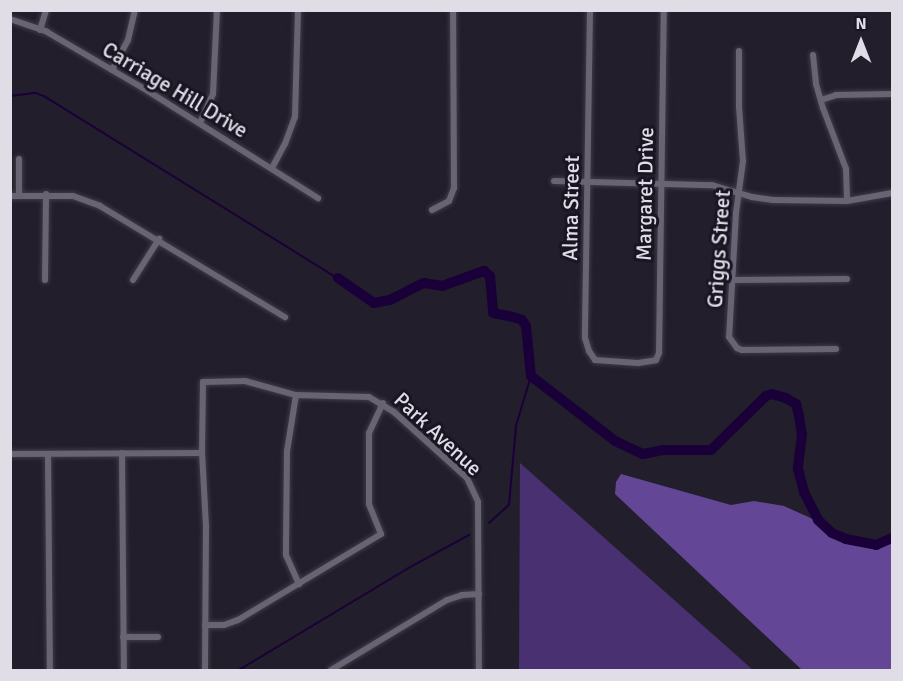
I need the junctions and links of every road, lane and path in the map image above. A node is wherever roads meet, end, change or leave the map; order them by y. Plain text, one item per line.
1 (46, 10) edge
2 (135, 10) edge
3 (217, 10) edge
4 (298, 10) edge
5 (453, 10) edge
6 (590, 10) edge
7 (664, 10) edge
8 (10, 19) edge
9 (40, 30) junction
10 (740, 51) dead end
11 (813, 55) dead end
12 (112, 70) junction
13 (892, 94) edge
14 (821, 100) junction
15 (200, 123) junction
16 (19, 159) dead end
17 (272, 168) junction
18 (554, 181) dead end
19 (588, 183) junction
20 (661, 183) junction
21 (892, 193) edge
22 (46, 194) junction
23 (739, 194) junction
24 (10, 196) edge
25 (19, 196) junction
26 (318, 198) dead end
27 (847, 201) junction
28 (432, 210) dead end
29 (159, 239) junction
30 (847, 279) dead end
31 (45, 280) dead end
32 (133, 280) dead end
33 (734, 280) junction
34 (285, 317) dead end
35 (836, 349) dead end
36 (638, 363) joint
37 (296, 395) junction
38 (383, 403) junction
39 (122, 453) junction
40 (202, 453) junction
41 (10, 454) edge
42 (48, 454) junction
43 (299, 584) junction
44 (479, 594) junction
45 (206, 625) junction
46 (123, 637) junction
47 (158, 637) dead end
48 (50, 670) edge
49 (124, 670) edge
50 (205, 670) edge
51 (331, 670) edge
52 (479, 670) edge

1 - 9 street
2 - 12 street
3 - 15 street
4 - 17 street
5 - 28 street
6 - 19 street, Alma Street
7 - 20 street, Margaret Drive
8 - 9 street, Carriage Hill Drive
9 - 12 street, Carriage Hill Drive
10 - 23 street, Griggs Street
11 - 14 street
12 - 15 street, Carriage Hill Drive
13 - 14 street
14 - 27 street
15 - 17 street, Carriage Hill Drive
16 - 25 street
17 - 26 street, Carriage Hill Drive
18 - 19 street
19 - 20 street
19 - 36 street, Alma Street
20 - 23 street
20 - 36 street, Margaret Drive
21 - 27 street
22 - 25 street
22 - 29 street
22 - 31 street
23 - 27 street
23 - 33 street, Griggs Street
24 - 25 street
29 - 32 street
29 - 34 street
30 - 33 street
33 - 35 street, Griggs Street
37 - 38 street, Park Avenue
37 - 40 street, Park Avenue
37 - 43 street
38 - 43 street
38 - 44 street, Park Avenue
39 - 40 street
39 - 42 street
39 - 46 street
40 - 45 street
41 - 42 street
42 - 48 street
43 - 45 street
44 - 51 street
44 - 52 street, Park Avenue
45 - 50 street
46 - 47 street
46 - 49 street

